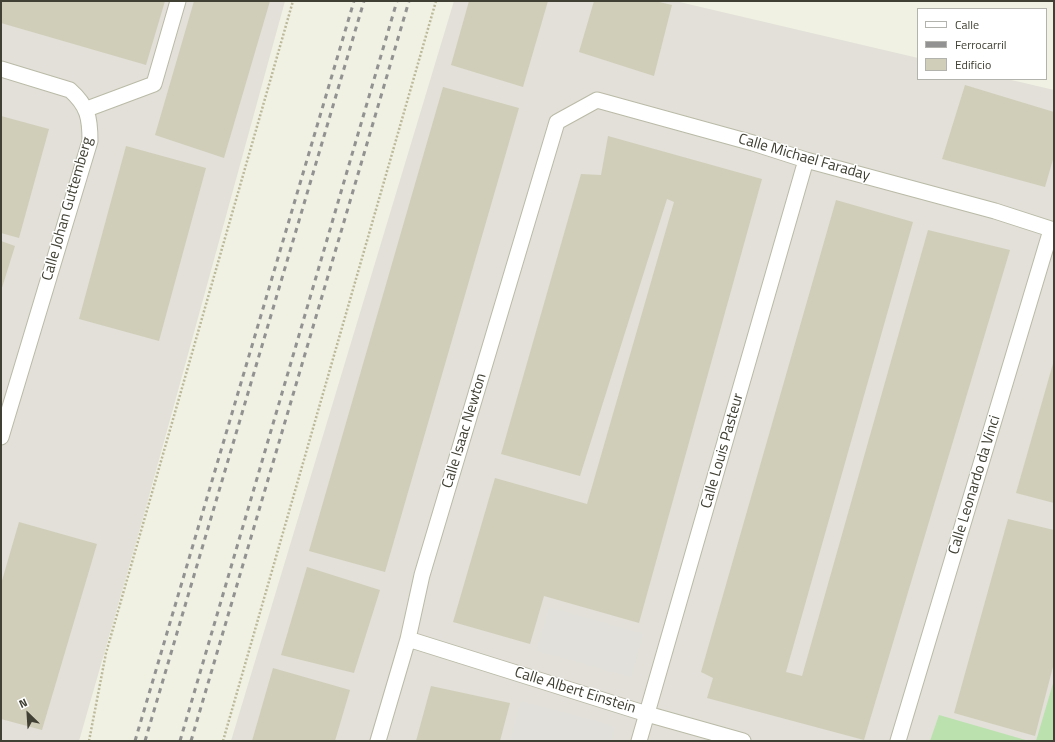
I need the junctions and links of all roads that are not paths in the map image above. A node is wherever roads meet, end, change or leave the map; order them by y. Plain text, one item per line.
1 (178, 1) edge
2 (1, 69) edge
3 (86, 109) junction
4 (557, 122) joint
5 (806, 160) junction
6 (1053, 230) edge
7 (1, 437) edge
8 (408, 639) junction
9 (647, 714) junction
10 (378, 741) edge
11 (639, 741) edge
12 (743, 741) edge
13 (898, 741) edge

1 - 3 street
2 - 3 street
3 - 7 street, Calle Johan Guttemberg
4 - 5 street, Calle Michael Faraday
4 - 8 street, Calle Isaac Newton
5 - 6 street, Calle Michael Faraday
5 - 9 street, Calle Louis Pasteur
6 - 13 street, Calle Leonardo da Vinci
8 - 9 street, Calle Albert Einstein
8 - 10 street, Calle Isaac Newton
9 - 11 street, Calle Louis Pasteur
9 - 12 street, Calle Albert Einstein

